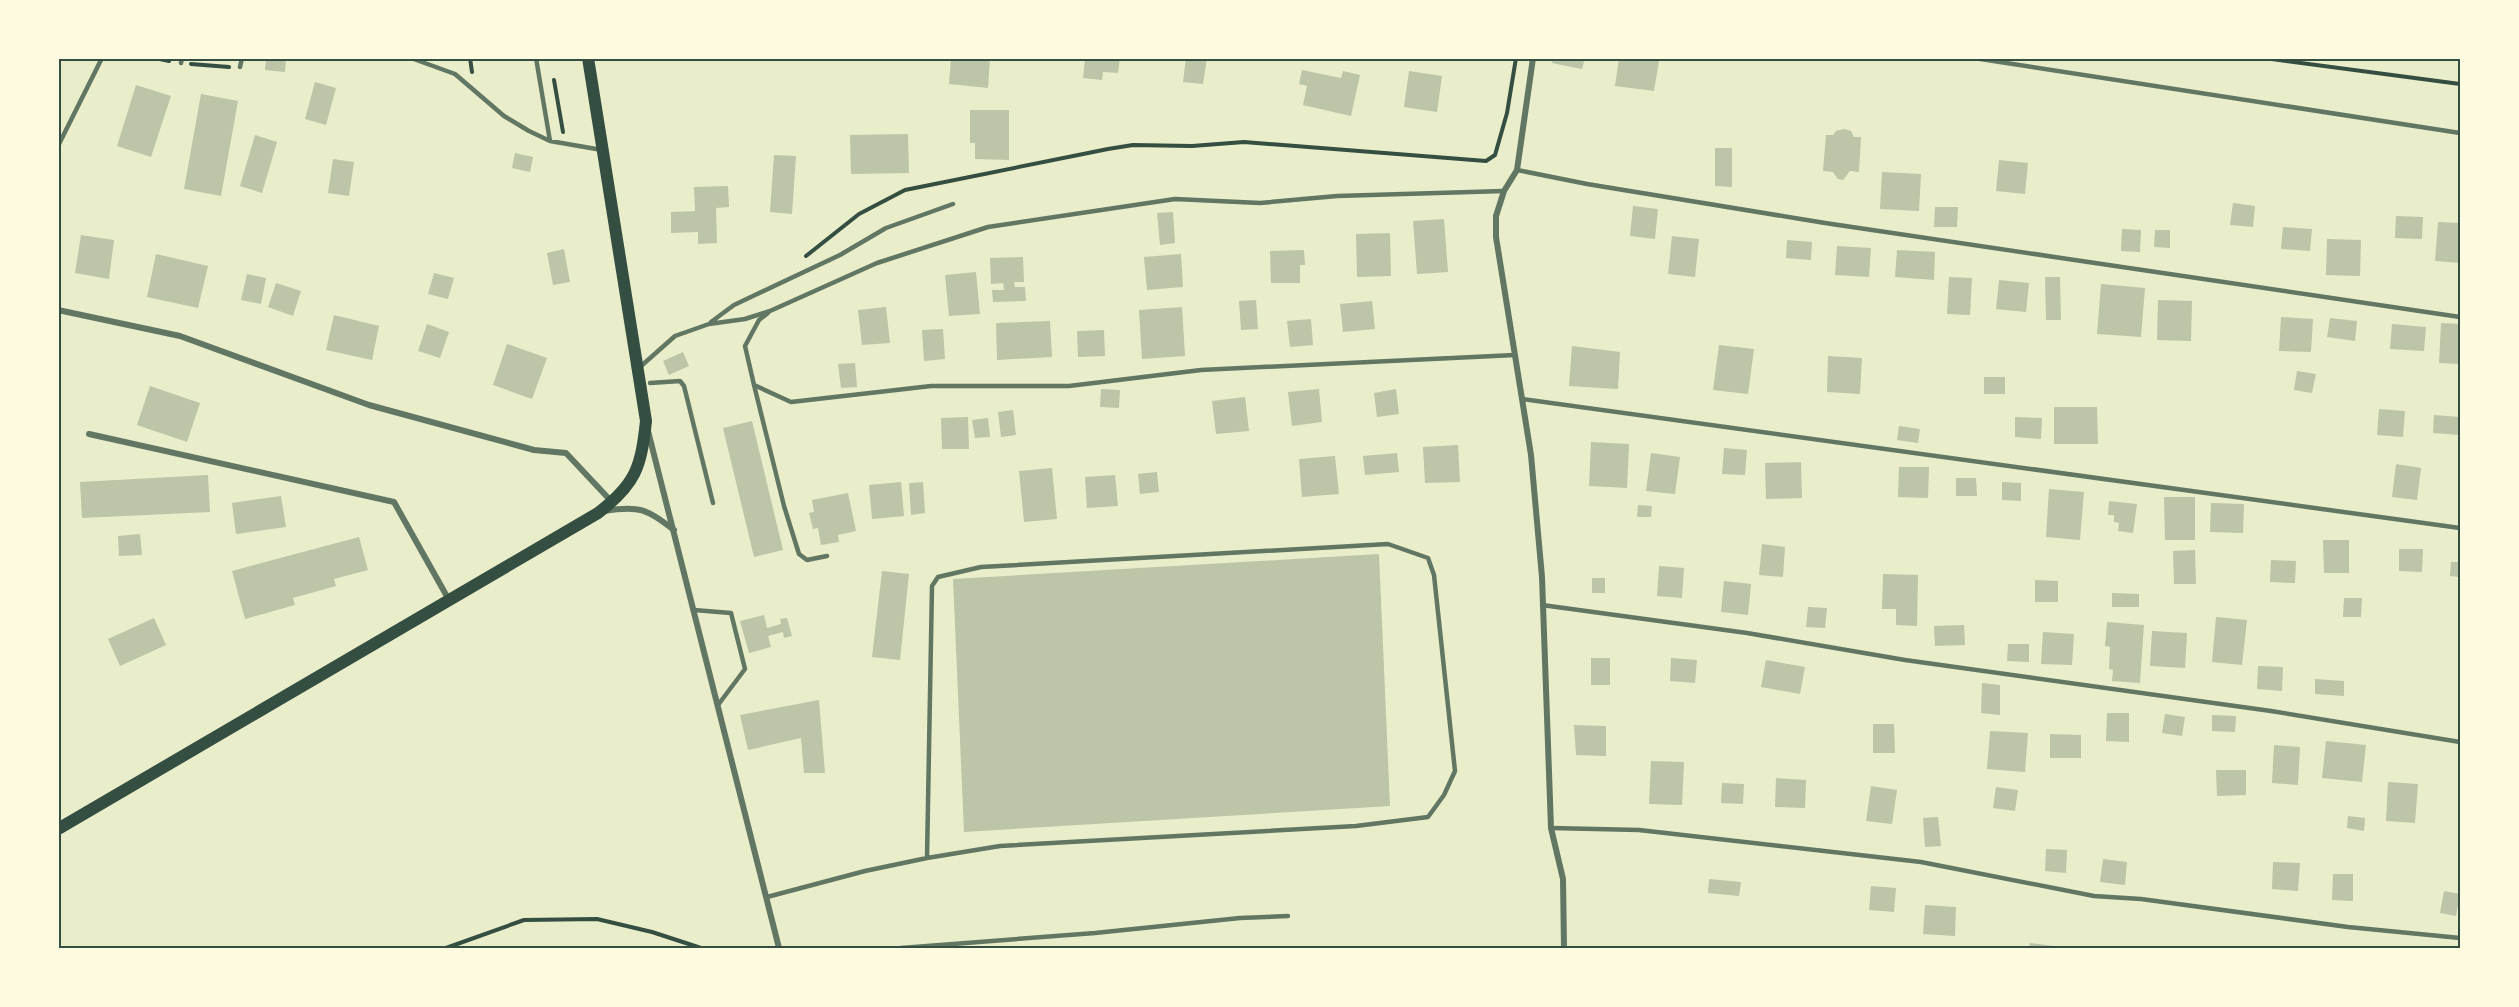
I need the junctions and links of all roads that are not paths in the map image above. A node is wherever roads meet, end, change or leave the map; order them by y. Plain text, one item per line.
1 (102, 58) edge
2 (242, 58) edge
3 (411, 58) edge
4 (536, 58) edge
5 (588, 58) edge
6 (1533, 58) edge
7 (1974, 58) edge
8 (240, 67) road end
9 (2460, 133) edge
10 (550, 141) junction
11 (58, 146) edge
12 (603, 150) junction
13 (1518, 170) junction
14 (1504, 191) junction
15 (953, 204) dead end
16 (58, 310) edge
17 (770, 311) junction
18 (2460, 317) edge
19 (709, 324) junction
20 (1515, 355) junction
21 (639, 368) junction
22 (650, 383) dead end
23 (754, 386) junction
24 (1522, 399) junction
25 (646, 421) junction
26 (89, 434) dead end
27 (612, 502) junction
28 (712, 503) dead end
29 (598, 513) junction
30 (2460, 528) edge
31 (674, 530) junction
32 (827, 556) dead end
33 (449, 600) junction
34 (1542, 605) junction
35 (694, 610) junction
36 (718, 705) junction
37 (2460, 742) edge
38 (1551, 828) junction
39 (58, 830) edge
40 (927, 858) junction
41 (767, 897) junction
42 (1288, 916) dead end
43 (2460, 938) edge
44 (779, 948) edge
45 (901, 948) edge
46 (1564, 948) edge

1 - 11 lane
2 - 8 lane
3 - 10 lane
4 - 10 lane
5 - 12 main road
6 - 13 street
7 - 9 lane
10 - 12 lane
12 - 21 main road
13 - 14 street
13 - 18 lane
14 - 17 lane
14 - 20 street
15 - 19 lane
16 - 27 street
17 - 19 lane
17 - 23 lane
19 - 21 lane
20 - 23 lane
20 - 24 street
21 - 25 main road
22 - 28 lane
23 - 32 lane
24 - 30 lane
24 - 34 street
25 - 27 main road
25 - 31 street
26 - 33 street
27 - 29 main road
29 - 31 street
29 - 33 main road
31 - 35 street
33 - 39 main road
34 - 37 lane
34 - 38 street
35 - 36 street
35 - 36 lane
36 - 41 street
38 - 43 lane
38 - 46 street
40 - 40 lane
40 - 41 lane
41 - 44 street
42 - 45 lane

